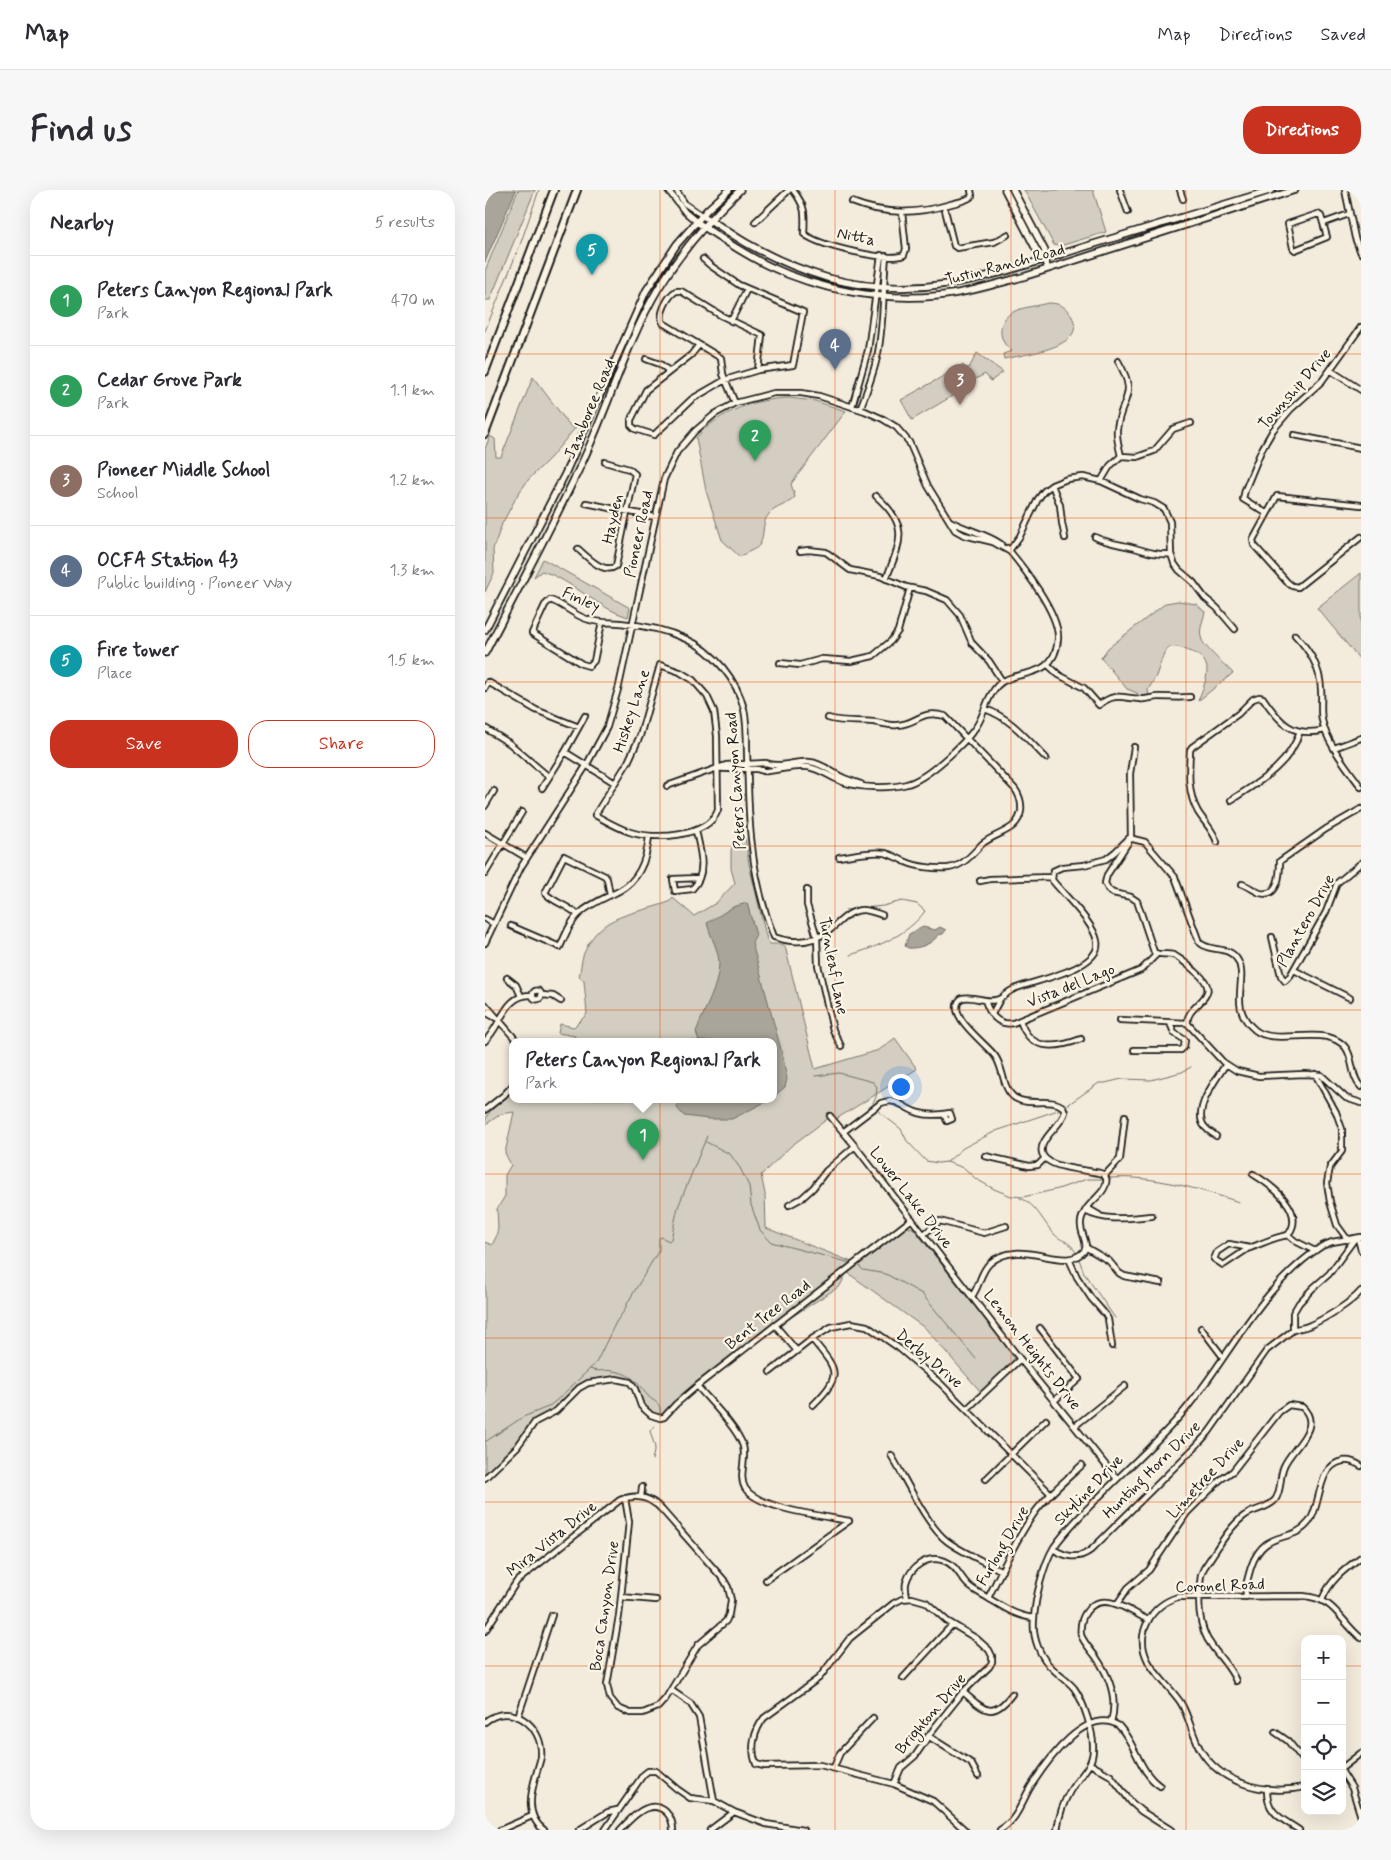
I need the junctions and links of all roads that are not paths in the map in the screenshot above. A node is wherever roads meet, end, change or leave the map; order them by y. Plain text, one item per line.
1 (554, 190) edge
2 (577, 190) edge
3 (668, 190) edge
4 (676, 190) edge
5 (729, 190) edge
6 (740, 190) edge
7 (789, 190) edge
8 (793, 190) edge
9 (1005, 190) edge
10 (1013, 190) edge
11 (1120, 190) edge
12 (1181, 190) edge
13 (1272, 190) edge
14 (1295, 190) edge
15 (1345, 190) edge
16 (972, 193) edge
17 (1183, 198) dead end
18 (852, 202) dead end
19 (944, 206) junction
20 (902, 212) junction
21 (1128, 212) dead end
22 (1349, 214) junction
23 (703, 216) junction
24 (711, 220) junction
25 (697, 222) junction
26 (755, 222) dead end
27 (1323, 223) junction
28 (705, 228) junction
29 (1007, 235) dead end
30 (1361, 252) edge
31 (884, 256) junction
32 (703, 259) dead end
33 (1045, 259) junction
34 (1048, 269) junction
35 (881, 287) junction
36 (747, 289) junction
37 (876, 295) junction
38 (884, 296) junction
39 (731, 321) junction
40 (1361, 327) edge
41 (699, 345) junction
42 (646, 359) dead end
43 (1118, 361) dead end
44 (758, 370) junction
45 (1330, 370) junction
46 (669, 371) junction
47 (485, 372) edge
48 (725, 380) junction
49 (1361, 390) edge
50 (735, 403) junction
51 (852, 407) junction
52 (860, 409) junction
53 (1191, 423) dead end
54 (485, 434) edge
55 (1294, 435) dead end
56 (1361, 448) edge
57 (1121, 456) junction
58 (605, 462) dead end
59 (1101, 482) junction
60 (1052, 485) junction
61 (876, 496) dead end
62 (586, 503) dead end
63 (1361, 505) edge
64 (627, 511) junction
65 (1267, 513) junction
66 (655, 517) junction
67 (950, 520) junction
68 (1095, 537) dead end
69 (1361, 537) edge
70 (1065, 538) dead end
71 (578, 549) dead end
72 (800, 551) dead end
73 (1009, 551) junction
74 (1171, 554) junction
75 (886, 579) junction
76 (910, 588) junction
77 (602, 622) junction
78 (633, 625) junction
79 (1235, 628) dead end
80 (485, 630) edge
81 (1295, 635) dead end
82 (485, 653) edge
83 (780, 663) dead end
84 (1047, 664) junction
85 (1002, 681) junction
86 (485, 688) edge
87 (1190, 697) dead end
88 (985, 709) junction
89 (585, 716) dead end
90 (828, 718) dead end
91 (579, 727) junction
92 (485, 728) edge
93 (1325, 730) junction
94 (1300, 732) junction
95 (966, 738) junction
96 (1361, 738) edge
97 (1134, 748) dead end
98 (1335, 748) junction
99 (565, 752) junction
100 (1046, 758) dead end
101 (586, 766) junction
102 (747, 767) junction
103 (718, 768) junction
104 (549, 777) junction
105 (615, 783) junction
106 (667, 786) dead end
107 (867, 786) junction
108 (1361, 787) edge
109 (542, 788) dead end
110 (494, 791) dead end
111 (1231, 800) dead end
112 (485, 806) edge
113 (1361, 809) edge
114 (522, 812) dead end
115 (696, 831) junction
116 (485, 833) edge
117 (649, 836) junction
118 (1131, 838) junction
119 (1217, 842) dead end
120 (503, 844) junction
121 (839, 857) dead end
122 (527, 858) junction
123 (1361, 863) edge
124 (485, 874) edge
125 (1051, 877) junction
126 (699, 878) junction
127 (980, 882) dead end
128 (1242, 884) dead end
129 (807, 890) dead end
130 (610, 894) junction
131 (578, 915) junction
132 (882, 915) dead end
133 (485, 919) edge
134 (493, 924) junction
135 (511, 926) dead end
136 (817, 937) junction
137 (1272, 937) dead end
138 (485, 943) edge
139 (1157, 954) junction
140 (1294, 970) junction
141 (507, 978) dead end
142 (521, 996) junction
143 (1350, 998) dead end
144 (1000, 999) junction
145 (985, 1000) junction
146 (561, 1001) dead end
147 (485, 1004) edge
148 (485, 1012) edge
149 (992, 1014) junction
150 (500, 1020) junction
151 (1020, 1020) junction
152 (1119, 1020) dead end
153 (1170, 1023) junction
154 (1188, 1023) junction
155 (515, 1038) edge
156 (1081, 1039) dead end
157 (485, 1041) edge
158 (841, 1046) dead end
159 (1134, 1050) dead end
160 (1226, 1064) junction
161 (1315, 1074) junction
162 (1361, 1087) edge
163 (509, 1089) edge
164 (1361, 1103) edge
165 (485, 1110) edge
166 (830, 1116) dead end
167 (945, 1116) dead end
168 (1125, 1116) dead end
169 (843, 1132) junction
170 (1216, 1136) dead end
171 (855, 1146) junction
172 (985, 1156) dead end
173 (1045, 1158) junction
174 (1253, 1174) dead end
175 (1105, 1175) junction
176 (789, 1205) dead end
177 (1086, 1209) junction
178 (1152, 1216) dead end
179 (912, 1220) junction
180 (1006, 1226) dead end
181 (924, 1234) junction
182 (1288, 1236) junction
183 (1355, 1239) edge
184 (1087, 1248) junction
185 (1250, 1248) junction
186 (1361, 1250) edge
187 (1315, 1251) junction
188 (1069, 1259) junction
189 (1161, 1283) dead end
190 (1361, 1291) edge
191 (972, 1296) junction
192 (775, 1326) junction
193 (1040, 1328) dead end
194 (1201, 1328) dead end
195 (1293, 1330) junction
196 (812, 1339) junction
197 (1113, 1346) dead end
198 (797, 1351) junction
199 (1223, 1357) junction
200 (1021, 1359) junction
201 (770, 1372) dead end
202 (697, 1386) junction
203 (1125, 1386) dead end
204 (1055, 1400) junction
205 (813, 1405) dead end
206 (967, 1409) junction
207 (1046, 1420) dead end
208 (1075, 1426) junction
209 (1012, 1454) junction
210 (891, 1455) dead end
211 (1359, 1464) edge
212 (1082, 1465) dead end
213 (485, 1478) edge
214 (986, 1479) dead end
215 (1117, 1479) junction
216 (642, 1487) dead end
217 (1051, 1494) junction
218 (641, 1496) junction
219 (625, 1498) junction
220 (1053, 1550) junction
221 (1361, 1557) edge
222 (1002, 1571) junction
223 (766, 1580) dead end
224 (621, 1597) junction
225 (1200, 1597) junction
226 (1246, 1597) junction
227 (907, 1598) junction
228 (988, 1598) junction
229 (656, 1600) dead end
230 (1322, 1600) junction
231 (1117, 1604) junction
232 (552, 1615) dead end
233 (1034, 1618) junction
234 (1148, 1620) junction
235 (953, 1625) junction
236 (485, 1631) edge
237 (1361, 1638) edge
238 (903, 1678) dead end
239 (1236, 1682) dead end
240 (671, 1690) junction
241 (963, 1692) junction
242 (1012, 1694) dead end
243 (518, 1717) junction
244 (873, 1718) dead end
245 (486, 1719) edge
246 (1111, 1722) junction
247 (1089, 1725) junction
248 (1275, 1732) dead end
249 (928, 1736) junction
250 (1361, 1753) edge
251 (1301, 1757) edge
252 (1089, 1764) junction
253 (1346, 1765) edge
254 (834, 1767) junction
255 (978, 1776) dead end
256 (1346, 1778) edge
257 (894, 1784) junction
258 (1160, 1786) dead end
259 (1267, 1788) junction
260 (1301, 1788) edge
261 (714, 1801) junction
262 (617, 1810) junction
263 (733, 1812) junction
264 (532, 1816) junction
265 (1361, 1816) edge
266 (500, 1830) edge
267 (544, 1830) edge
268 (579, 1830) edge
269 (605, 1830) edge
270 (620, 1830) edge
271 (673, 1830) edge
272 (710, 1830) edge
273 (803, 1830) edge
274 (965, 1830) edge
275 (1000, 1830) edge
276 (1057, 1830) edge
277 (1171, 1830) edge
278 (1299, 1830) edge

1 - 47 highway
2 - 54 highway
3 - 25 street
4 - 23 street
5 - 23 main road, Jamboree Road
6 - 24 main road, Jamboree Road
7 - 26 street
8 - 31 street, Nitta
9 - 33 main road
10 - 33 main road
11 - 21 street
12 - 17 street
13 - 33 main road, Tustin Ranch Road
14 - 34 main road, Tustin Ranch Road
15 - 22 street
16 - 19 street
18 - 20 street
19 - 20 street
19 - 29 street
20 - 31 street, Nitta
22 - 27 street
22 - 30 street
23 - 24 main road, Tustin Ranch Road
23 - 25 main road, Jamboree Road
24 - 28 main road, Jamboree Road
24 - 35 main road, Tustin Ranch Road
25 - 28 main road, Tustin Ranch Road
25 - 80 main road, Jamboree Road
27 - 27 street
28 - 37 main road, Tustin Ranch Road
28 - 82 main road, Jamboree Road
31 - 35 street
32 - 36 street
33 - 34 main road
33 - 35 main road, Tustin Ranch Road
34 - 38 main road, Tustin Ranch Road
35 - 37 street
35 - 38 street
36 - 39 street
36 - 44 street
37 - 38 main road, Tustin Ranch Road
37 - 51 street
38 - 52 street
39 - 41 street
39 - 44 street
40 - 45 street, Township Drive
41 - 46 street
41 - 48 street
42 - 46 street
43 - 57 street
44 - 48 street
45 - 49 street
45 - 65 street, Township Drive
46 - 48 street
48 - 50 street
50 - 51 street, Pioneer Road
50 - 66 street, Pioneer Road
51 - 52 street, Pioneer Road
52 - 67 street, Pioneer Road
53 - 57 street
55 - 56 street
57 - 59 street
58 - 64 street, Hayden
59 - 60 street
59 - 74 street
60 - 70 street
60 - 73 street
61 - 75 street
62 - 64 street
63 - 65 street
64 - 66 street
64 - 71 street, Hayden
65 - 69 street
66 - 78 street, Pioneer Road
67 - 73 street, Pioneer Road
67 - 73 street, Pioneer Road
68 - 74 street
72 - 75 street
73 - 84 street
74 - 79 street
75 - 76 street
76 - 83 street
76 - 85 street
77 - 77 street, Finley
77 - 78 street, Finley
78 - 101 street, Pioneer Road
78 - 102 street, Peters Canyon Road
81 - 93 street
84 - 85 street
84 - 87 street
85 - 88 street
86 - 91 street
88 - 95 street
88 - 100 street
89 - 91 street
90 - 95 street
91 - 99 street
92 - 104 street
93 - 94 street
93 - 98 street
94 - 111 street
94 - 119 street
95 - 107 street
95 - 121 street
96 - 98 street
97 - 118 street
98 - 108 street
99 - 101 street
99 - 104 street
101 - 105 street
101 - 122 street, Pioneer Road
102 - 103 street
102 - 107 street
102 - 107 street
102 - 136 street, Peters Canyon Road
103 - 105 street, Hiskey Lane
103 - 106 street
103 - 115 street
104 - 109 street
105 - 117 street, Hiskey Lane
110 - 112 street
113 - 128 street
114 - 120 street
115 - 117 street
115 - 126 street
116 - 120 street
117 - 130 street
118 - 125 street
118 - 139 street
118 - 162 street
120 - 122 street
120 - 124 street
122 - 134 street, Pioneer Road
123 - 140 street, Plantero Drive
125 - 127 street
125 - 144 street
126 - 126 street
129 - 136 street, Turnleaf Lane
130 - 131 street
130 - 131 street
131 - 135 street
132 - 136 street
133 - 134 street
134 - 138 street, Pioneer Road
136 - 158 street, Turnleaf Lane
137 - 140 street, Plantero Drive
139 - 151 street, Vista del Lago
139 - 154 street
140 - 143 street
141 - 142 street
142 - 146 street
142 - 150 street
144 - 145 street
144 - 149 street
145 - 149 street
145 - 173 street
147 - 150 street
148 - 150 street
149 - 151 street, Vista del Lago
150 - 155 street
150 - 157 street
151 - 156 street
152 - 153 street
153 - 154 street
153 - 159 street
154 - 160 street
160 - 161 street
160 - 170 street
161 - 164 street
161 - 183 street
163 - 165 street
166 - 169 street, Lower Lake Drive
167 - 169 street
168 - 175 street
169 - 171 street, Lower Lake Drive
171 - 176 street
171 - 179 street, Lower Lake Drive
172 - 173 street
173 - 175 street
174 - 182 street
175 - 177 street
177 - 178 street
177 - 184 street
179 - 181 street, Lower Lake Drive
179 - 192 street, Bent Tree Road
180 - 181 street
181 - 191 street, Lower Lake Drive
182 - 185 street
182 - 187 street
183 - 186 street
183 - 187 street, Skyline Drive
183 - 195 street
184 - 188 street
184 - 189 street
185 - 185 street
187 - 199 street, Skyline Drive
188 - 191 street, Lemon Heights Drive
188 - 197 street
190 - 195 street, Hunting Horn Drive
191 - 200 street, Lemon Heights Drive
192 - 198 street
192 - 202 street, Bent Tree Road
193 - 204 street
194 - 199 street
195 - 220 street, Hunting Horn Drive
196 - 198 street, Derby Drive
196 - 205 street
196 - 206 street, Derby Drive
198 - 201 street, Derby Drive
199 - 215 street, Skyline Drive
200 - 204 street, Lemon Heights Drive
200 - 206 street
202 - 213 street, Bent Tree Road
202 - 223 street
203 - 208 street
204 - 208 street, Lemon Heights Drive
206 - 209 street, Derby Drive
207 - 209 street
208 - 215 street, Lemon Heights Drive
209 - 214 street
209 - 217 street, Derby Drive
210 - 222 street
211 - 226 street
212 - 217 street, Furlong Drive
215 - 220 street, Skyline Drive
216 - 218 street
217 - 222 street, Furlong Drive
218 - 219 street
218 - 240 street
219 - 224 street, Boca Canyon Drive
219 - 236 street, Mira Vista Drive
220 - 233 street, Skyline Drive
221 - 230 street
222 - 228 street, Furlong Drive
224 - 229 street
224 - 240 street, Boca Canyon Drive
225 - 226 street, Coronel Road
225 - 231 street, Limetree Drive
225 - 234 street, Coronel Road
225 - 239 street
226 - 230 street, Coronel Road
227 - 228 street
227 - 235 street
227 - 254 street
228 - 233 street
230 - 237 street
231 - 234 street
231 - 246 street
232 - 243 street
233 - 247 street, Skyline Drive
234 - 259 street
235 - 238 street
235 - 241 street, Brighton Drive
240 - 261 street
241 - 242 street
241 - 249 street, Brighton Drive
243 - 245 street
243 - 264 street
244 - 254 street
246 - 247 street
246 - 258 street
247 - 252 street, Skyline Drive
247 - 275 street
248 - 251 street
249 - 255 street
249 - 257 street, Brighton Drive
250 - 253 street
252 - 276 street, Skyline Drive
252 - 277 street
254 - 257 street
256 - 265 street
257 - 274 street
259 - 260 street
259 - 278 street
261 - 262 street
261 - 263 street
262 - 268 street
262 - 269 street
263 - 272 street
263 - 273 street
264 - 266 street
264 - 267 street
270 - 271 street

